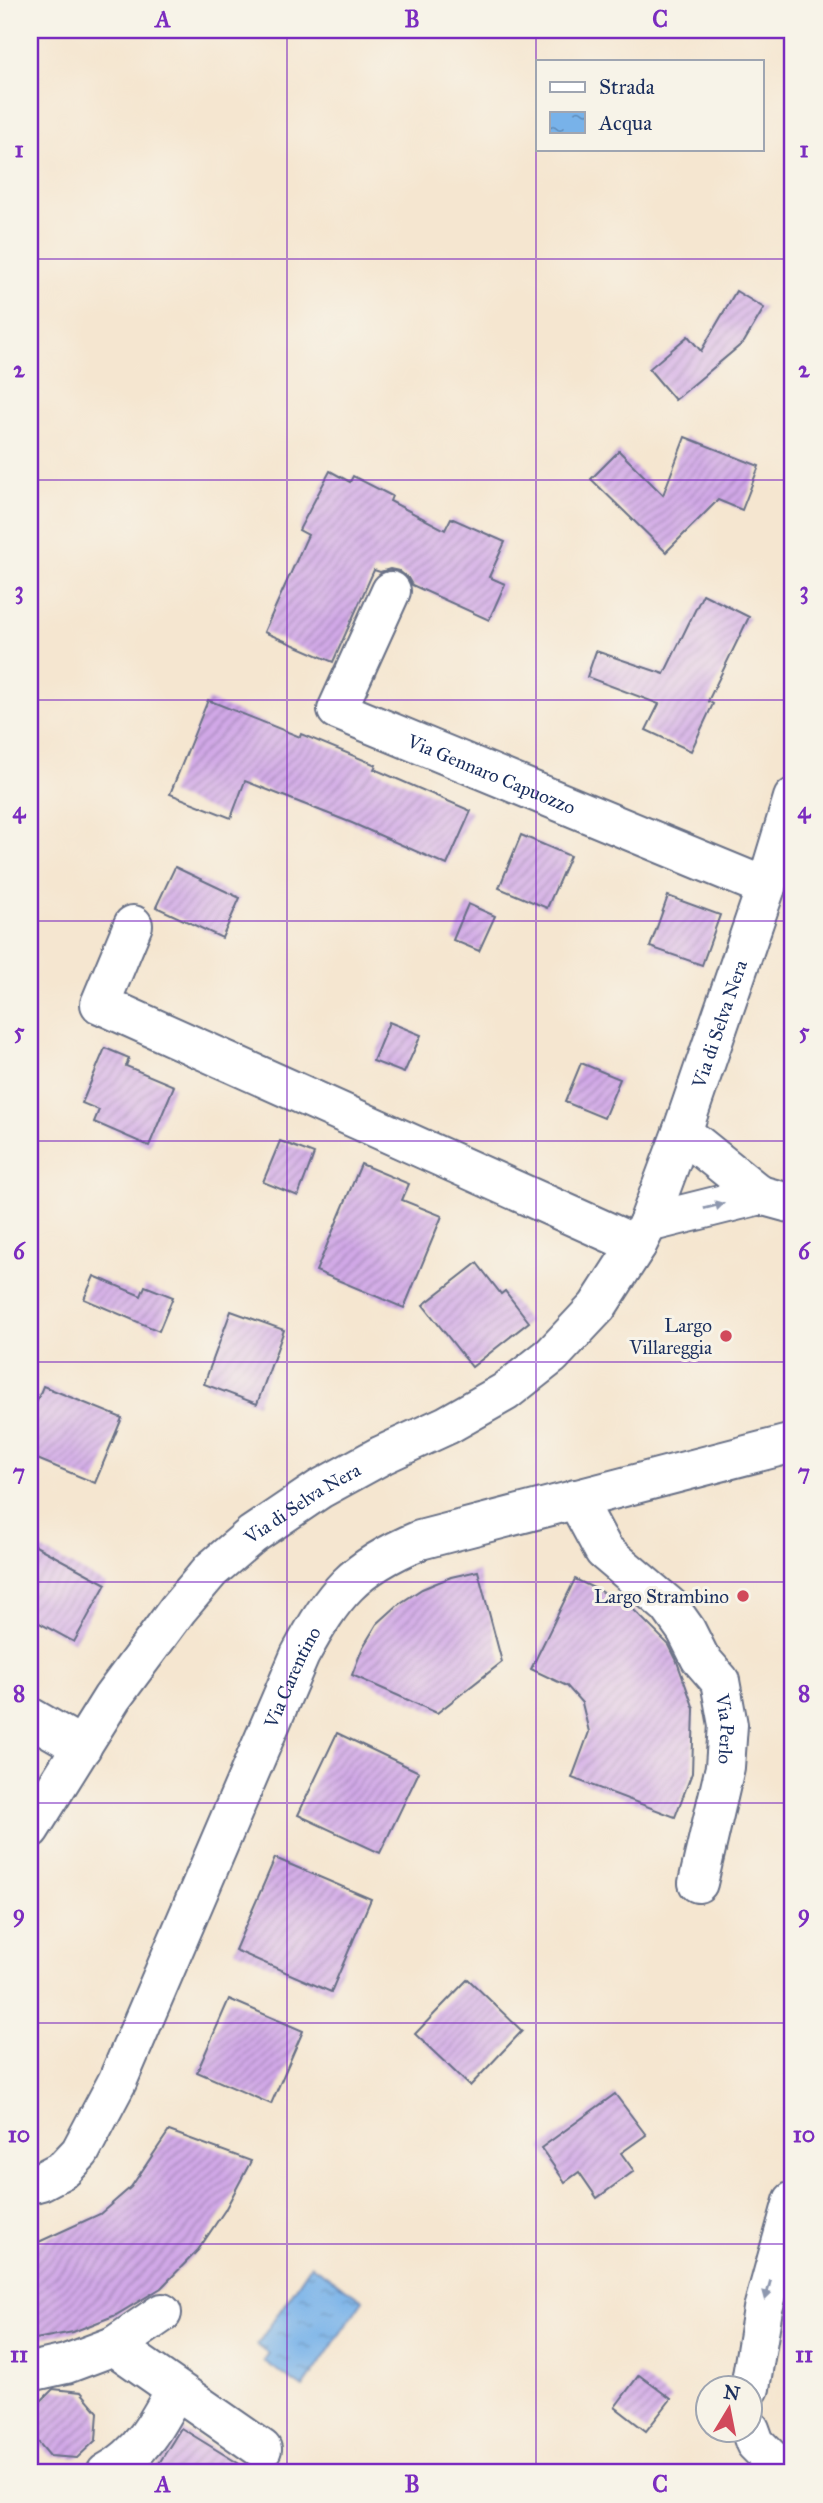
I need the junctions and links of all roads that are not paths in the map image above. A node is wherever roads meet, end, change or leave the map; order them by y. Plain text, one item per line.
1 (391, 591) dead end
2 (793, 798) edge
3 (766, 887) junction
4 (133, 925) dead end
5 (682, 1132) junction
6 (777, 1199) edge
7 (642, 1234) junction
8 (793, 1443) edge
9 (576, 1499) junction
10 (30, 1717) edge
11 (82, 1747) junction
12 (30, 1829) edge
13 (698, 1883) dead end
14 (30, 2184) edge
15 (793, 2201) edge
16 (162, 2313) dead end
17 (114, 2346) junction
18 (30, 2372) edge
19 (752, 2374) edge
20 (175, 2390) junction
21 (756, 2444) edge
22 (262, 2449) dead end
23 (781, 2463) edge
24 (106, 2473) edge

1 - 3 street, Via Gennaro Capuozzo
2 - 3 street, Via di Selva Nera
3 - 5 street, Via di Selva Nera
4 - 7 street
5 - 6 street
5 - 7 street, Via di Selva Nera
7 -> 6 street
7 - 11 street, Via di Selva Nera
8 - 9 street, Via Carentino
9 - 13 street, Via Perlo
9 - 14 street, Via Carentino
10 - 11 street
11 - 12 street, Via di Selva Nera
15 -> 19 street
16 - 17 street
17 - 18 street
17 - 20 street
20 - 22 street
20 - 24 street
21 - 23 street

